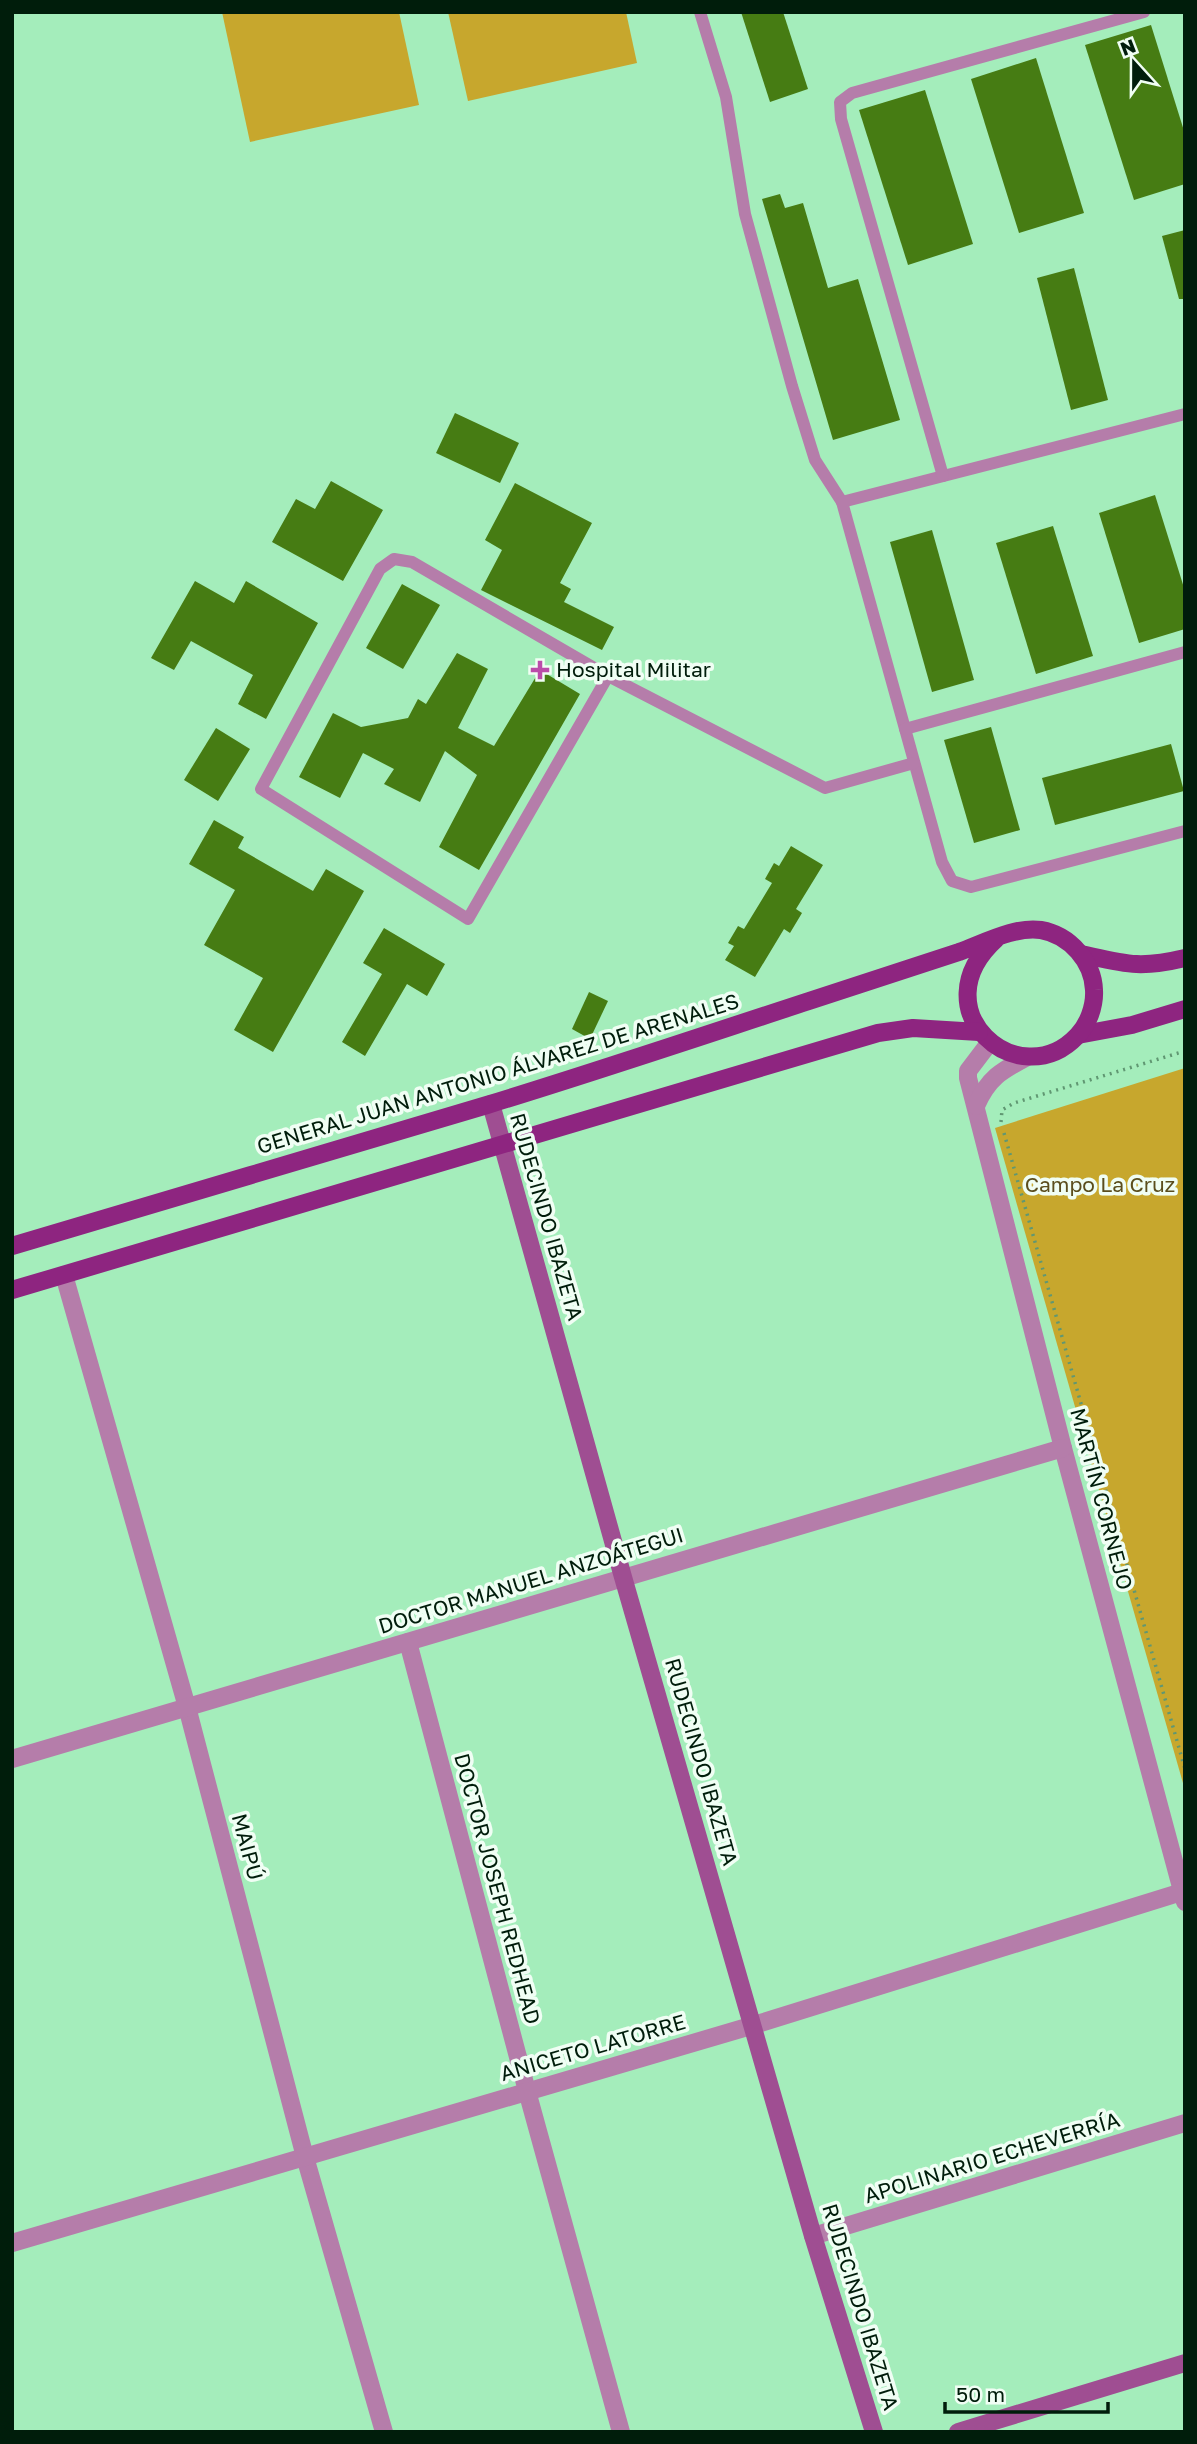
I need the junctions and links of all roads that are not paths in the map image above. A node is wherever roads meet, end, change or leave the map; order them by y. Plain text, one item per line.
1 (700, 12) edge
2 (1144, 12) edge
3 (1185, 414) edge
4 (943, 476) junction
5 (842, 502) junction
6 (1185, 652) edge
7 (608, 677) junction
8 (905, 729) junction
9 (914, 763) junction
10 (1185, 831) edge
11 (996, 939) junction
12 (1081, 954) junction
13 (1185, 958) edge
14 (1185, 1009) edge
15 (1078, 1035) junction
16 (985, 1037) junction
17 (1027, 1057) junction
18 (491, 1104) junction
19 (976, 1106) junction
20 (503, 1145) junction
21 (12, 1247) edge
22 (64, 1275) junction
23 (12, 1290) edge
24 (1063, 1448) junction
25 (623, 1577) junction
26 (408, 1642) junction
27 (187, 1707) junction
28 (12, 1759) edge
29 (1184, 1895) edge
30 (754, 2025) junction
31 (527, 2091) junction
32 (1185, 2123) edge
33 (305, 2157) junction
34 (813, 2236) junction
35 (12, 2243) edge
36 (1185, 2363) edge
37 (384, 2432) edge
38 (621, 2432) edge
39 (874, 2432) edge
40 (958, 2432) edge

1 - 5 lane
2 - 4 lane
3 - 4 lane
4 - 5 lane
5 - 8 lane
6 - 8 lane
7 - 7 lane
7 - 9 lane
8 - 9 lane
9 - 10 lane
11 - 12 main road, GENERAL JUAN ANTONIO ÁLVAREZ DE ARENALES
11 - 16 main road
11 - 18 main road, GENERAL JUAN ANTONIO ÁLVAREZ DE ARENALES
12 - 13 main road, GENERAL JUAN ANTONIO ÁLVAREZ DE ARENALES
12 - 15 main road
14 - 15 main road
15 - 17 main road
16 - 17 main road
16 - 19 street, MARTÍN CORNEJO
16 - 20 main road
17 - 19 street
18 - 20 street, RUDECINDO IBAZETA
18 - 21 main road, GENERAL JUAN ANTONIO ÁLVAREZ DE ARENALES
19 - 24 street, MARTÍN CORNEJO
20 - 22 main road
20 - 25 street, RUDECINDO IBAZETA
22 - 23 main road
22 - 27 street, MAIPÚ
24 - 25 street, DOCTOR MANUEL ANZOÁTEGUI
24 - 29 street, MARTÍN CORNEJO
25 - 26 street, DOCTOR MANUEL ANZOÁTEGUI
25 - 30 street, RUDECINDO IBAZETA
26 - 27 street, DOCTOR MANUEL ANZOÁTEGUI
26 - 31 street, DOCTOR JOSEPH REDHEAD
27 - 28 street, DOCTOR MANUEL ANZOÁTEGUI
27 - 33 street, MAIPÚ
29 - 30 street, ANICETO LATORRE
30 - 31 street, ANICETO LATORRE
30 - 34 street, RUDECINDO IBAZETA
31 - 33 street, ANICETO LATORRE
31 - 38 street, DOCTOR JOSEPH REDHEAD
32 - 34 street, APOLINARIO ECHEVERRÍA
33 - 35 street, ANICETO LATORRE
33 - 37 street, MAIPÚ
34 - 39 street, RUDECINDO IBAZETA
36 - 40 street

